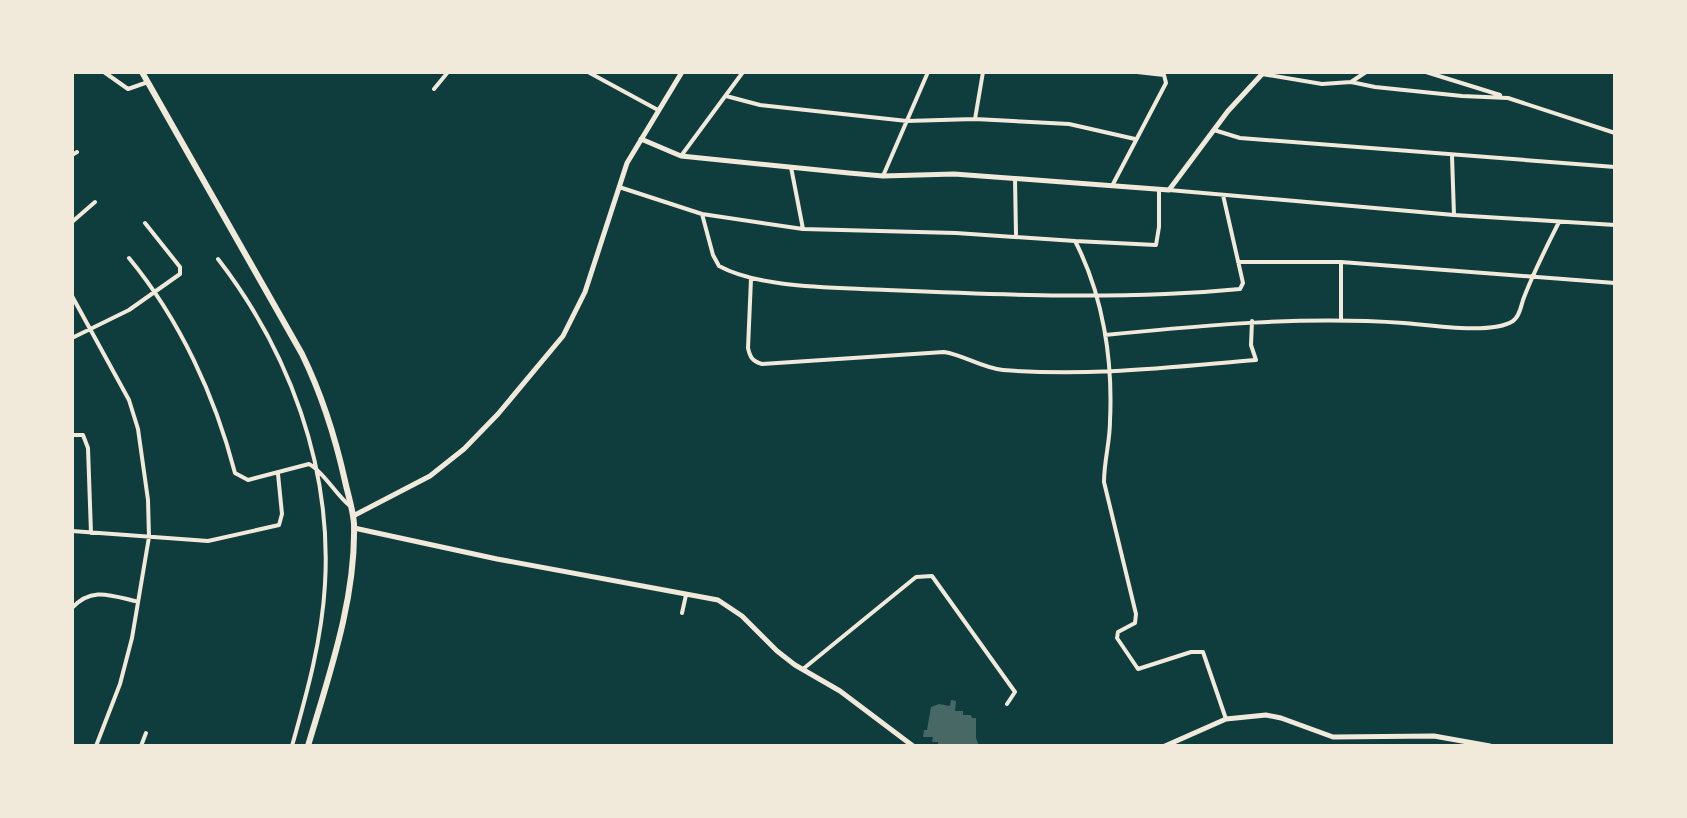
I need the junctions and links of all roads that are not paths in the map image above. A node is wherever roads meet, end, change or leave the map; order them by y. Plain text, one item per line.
1 (104, 72) edge
2 (142, 72) edge
3 (448, 72) edge
4 (588, 72) edge
5 (682, 72) edge
6 (743, 72) edge
7 (928, 72) edge
8 (983, 72) edge
9 (1137, 72) edge
10 (1366, 72) edge
11 (1426, 72) edge
12 (1263, 73) edge
13 (148, 82) junction
14 (1351, 82) junction
15 (434, 89) dead end
16 (726, 96) junction
17 (1508, 98) junction
18 (658, 110) junction
19 (975, 119) junction
20 (907, 121) junction
21 (1214, 130) junction
22 (1615, 133) edge
23 (641, 139) junction
24 (1135, 139) junction
25 (77, 152) dead end
26 (72, 155) edge
27 (681, 156) junction
28 (1452, 156) junction
29 (791, 167) junction
30 (1615, 167) edge
31 (883, 176) junction
32 (1015, 178) junction
33 (1112, 186) junction
34 (619, 187) junction
35 (1159, 189) junction
36 (1169, 190) junction
37 (1223, 195) junction
38 (95, 202) dead end
39 (702, 214) junction
40 (1454, 215) junction
41 (72, 222) edge
42 (1559, 222) junction
43 (145, 223) dead end
44 (1615, 225) edge
45 (803, 229) junction
46 (1016, 235) junction
47 (1075, 241) junction
48 (129, 258) dead end
49 (218, 259) dead end
50 (1238, 262) junction
51 (1341, 262) junction
52 (1531, 278) junction
53 (751, 279) junction
54 (1615, 283) edge
55 (157, 292) junction
56 (72, 296) edge
57 (1097, 297) junction
58 (1341, 319) junction
59 (1252, 321) junction
60 (91, 331) junction
61 (1105, 335) junction
62 (72, 338) edge
63 (1109, 373) junction
64 (72, 435) edge
65 (315, 467) junction
66 (278, 474) junction
67 (351, 507) junction
68 (353, 516) junction
69 (354, 528) junction
70 (72, 531) edge
71 (91, 533) junction
72 (149, 537) junction
73 (686, 595) junction
74 (136, 601) junction
75 (72, 608) edge
76 (682, 613) dead end
77 (803, 669) junction
78 (1007, 704) dead end
79 (1226, 719) junction
80 (146, 733) dead end
81 (96, 746) edge
82 (141, 746) edge
83 (292, 746) edge
84 (308, 746) edge
85 (913, 746) edge
86 (1165, 746) edge
87 (1490, 746) edge

1 - 13 street
2 - 13 highway
3 - 15 street
4 - 18 street
5 - 18 street
6 - 16 street
7 - 20 street
8 - 19 street
9 - 24 street
10 - 14 street
11 - 17 street
12 - 14 street
12 - 21 street
13 - 67 highway
14 - 17 street
16 - 20 street
16 - 27 street
17 - 22 street
18 - 23 street
19 - 20 street
19 - 24 street
20 - 31 street
21 - 28 street
21 - 36 street
23 - 27 street
23 - 34 street
24 - 33 street
25 - 26 street
27 - 29 street
28 - 30 street
28 - 40 street
29 - 31 street
29 - 45 street
31 - 32 street
32 - 33 street
32 - 46 street
33 - 35 street
34 - 39 street
34 - 68 street
35 - 36 street
35 - 47 street
36 - 37 street
37 - 40 street
37 - 50 street
38 - 41 street
39 - 45 street
39 - 53 street
40 - 42 street
42 - 44 street
42 - 52 street
43 - 55 street
45 - 46 street
46 - 47 street
47 - 57 street
48 - 55 street
49 - 65 street
50 - 51 street
50 - 57 street
51 - 52 street
51 - 58 street
52 - 54 street
52 - 58 street
53 - 57 street
53 - 63 street
55 - 60 street
55 - 66 street
56 - 60 street
57 - 61 street
58 - 59 street
59 - 61 street
59 - 63 street
60 - 62 street
60 - 72 street
61 - 63 street
63 - 79 street
64 - 71 street
65 - 66 street
65 - 67 street
65 - 83 street
66 - 72 street
67 - 68 highway
68 - 69 highway
69 - 73 street
69 - 84 highway
70 - 71 street
71 - 72 street
72 - 74 street
73 - 76 street
73 - 77 street
74 - 75 street
74 - 81 street
77 - 78 street
77 - 85 street
79 - 86 street
79 - 87 street
80 - 82 street

